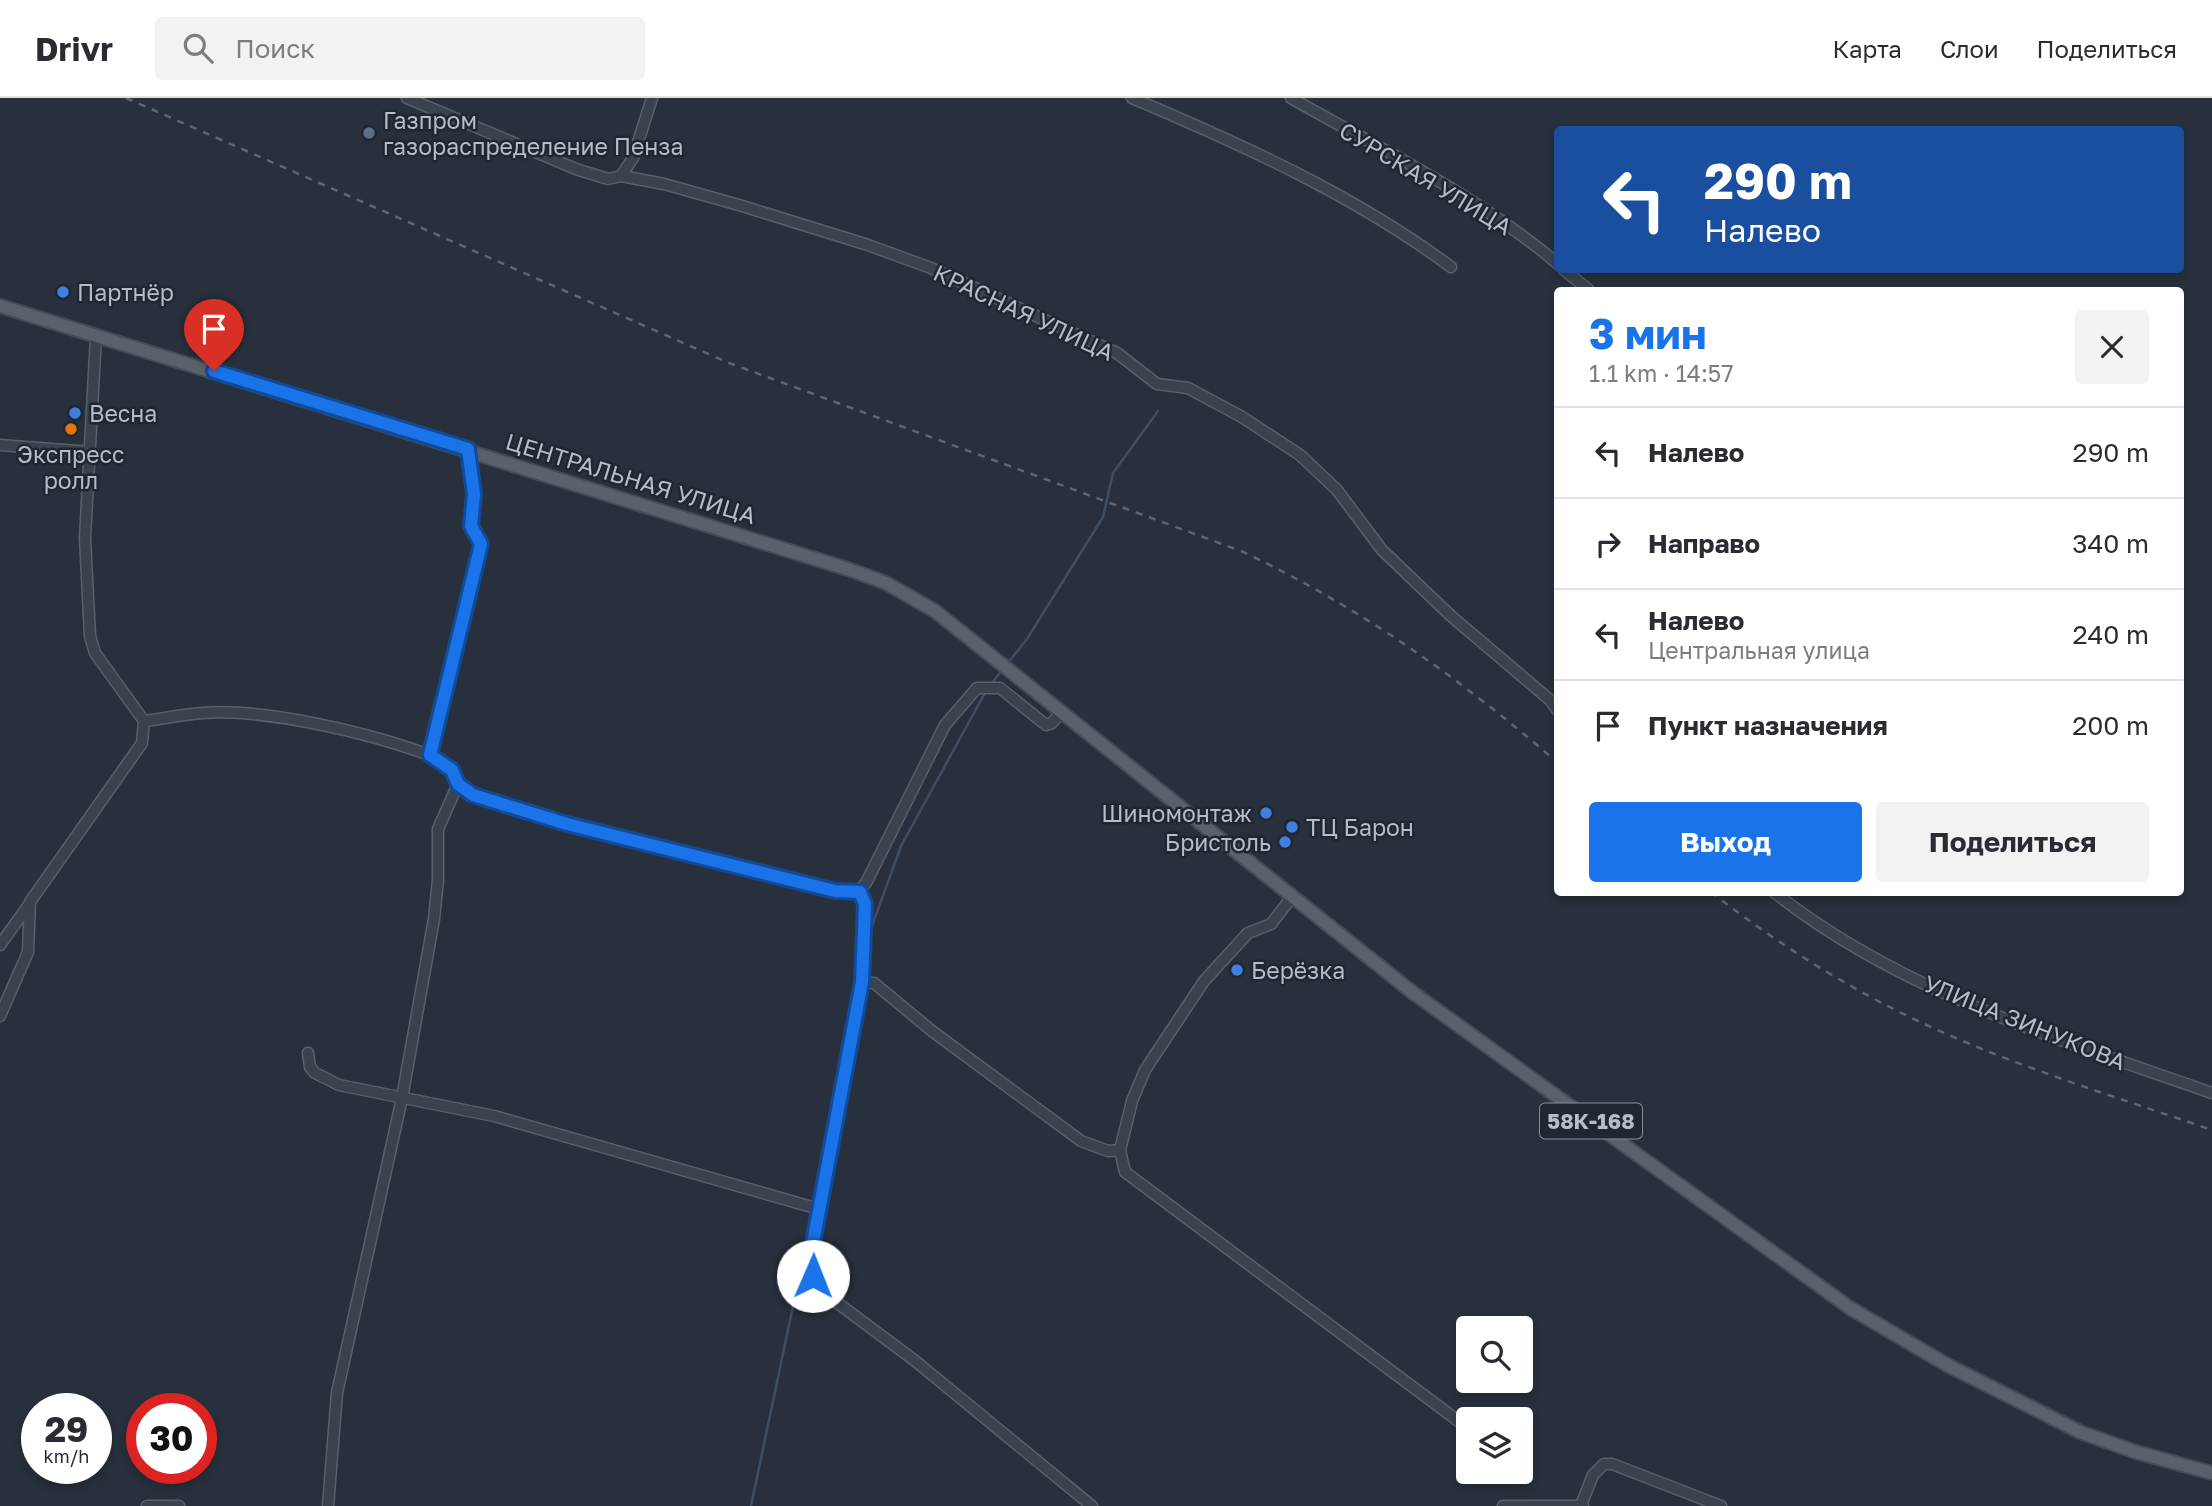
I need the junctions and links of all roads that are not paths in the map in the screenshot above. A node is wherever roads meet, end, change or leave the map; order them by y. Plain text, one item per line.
1 (407, 98) edge
2 (652, 98) edge
3 (1132, 98) edge
4 (1291, 98) edge
5 (621, 176) junction
6 (1554, 261) edge
7 (1451, 267) dead end
8 (1568, 273) edge
9 (1585, 287) edge
10 (0, 306) edge
11 (96, 336) junction
12 (0, 445) edge
13 (468, 449) junction
14 (91, 452) junction
15 (1554, 706) edge
16 (1061, 712) junction
17 (144, 721) junction
18 (430, 755) junction
19 (458, 784) junction
20 (860, 892) junction
21 (1779, 896) edge
22 (1292, 897) junction
23 (30, 902) junction
24 (0, 945) edge
25 (862, 982) junction
26 (0, 1016) edge
27 (308, 1053) dead end
28 (2212, 1093) edge
29 (402, 1098) junction
30 (1120, 1150) junction
31 (819, 1209) junction
32 (1456, 1419) edge
33 (2212, 1473) edge
34 (148, 1506) edge
35 (179, 1506) edge
36 (328, 1506) edge
37 (1092, 1506) edge
38 (1503, 1506) edge
39 (1582, 1506) edge
40 (1721, 1506) edge

1 - 5 street, КРАСНАЯ УЛИЦА
2 - 5 street
3 - 7 street
4 - 6 street, СУРСКАЯ УЛИЦА
5 - 15 street, КРАСНАЯ УЛИЦА
8 - 9 street
10 - 11 main road, ЦЕНТРАЛЬНАЯ УЛИЦА / 58К-168
11 - 13 main road, ЦЕНТРАЛЬНАЯ УЛИЦА / 58К-168
11 - 14 street
12 - 14 street
13 - 16 main road, ЦЕНТРАЛЬНАЯ УЛИЦА / 58К-168
13 - 18 street
14 - 17 street
16 - 20 street
16 - 22 main road, 58К-168
17 - 18 street
17 - 23 street
18 - 19 street
19 - 20 street
19 - 29 street
20 - 25 street
21 - 28 street, УЛИЦА ЗИНУКОВА
22 - 30 street
22 - 33 main road, 58К-168
23 - 24 street
23 - 26 street
25 - 30 street
25 - 31 street
27 - 29 street
29 - 31 street
29 - 36 street
30 - 32 street
31 - 37 street
34 - 35 street
38 - 39 street
39 - 40 street

